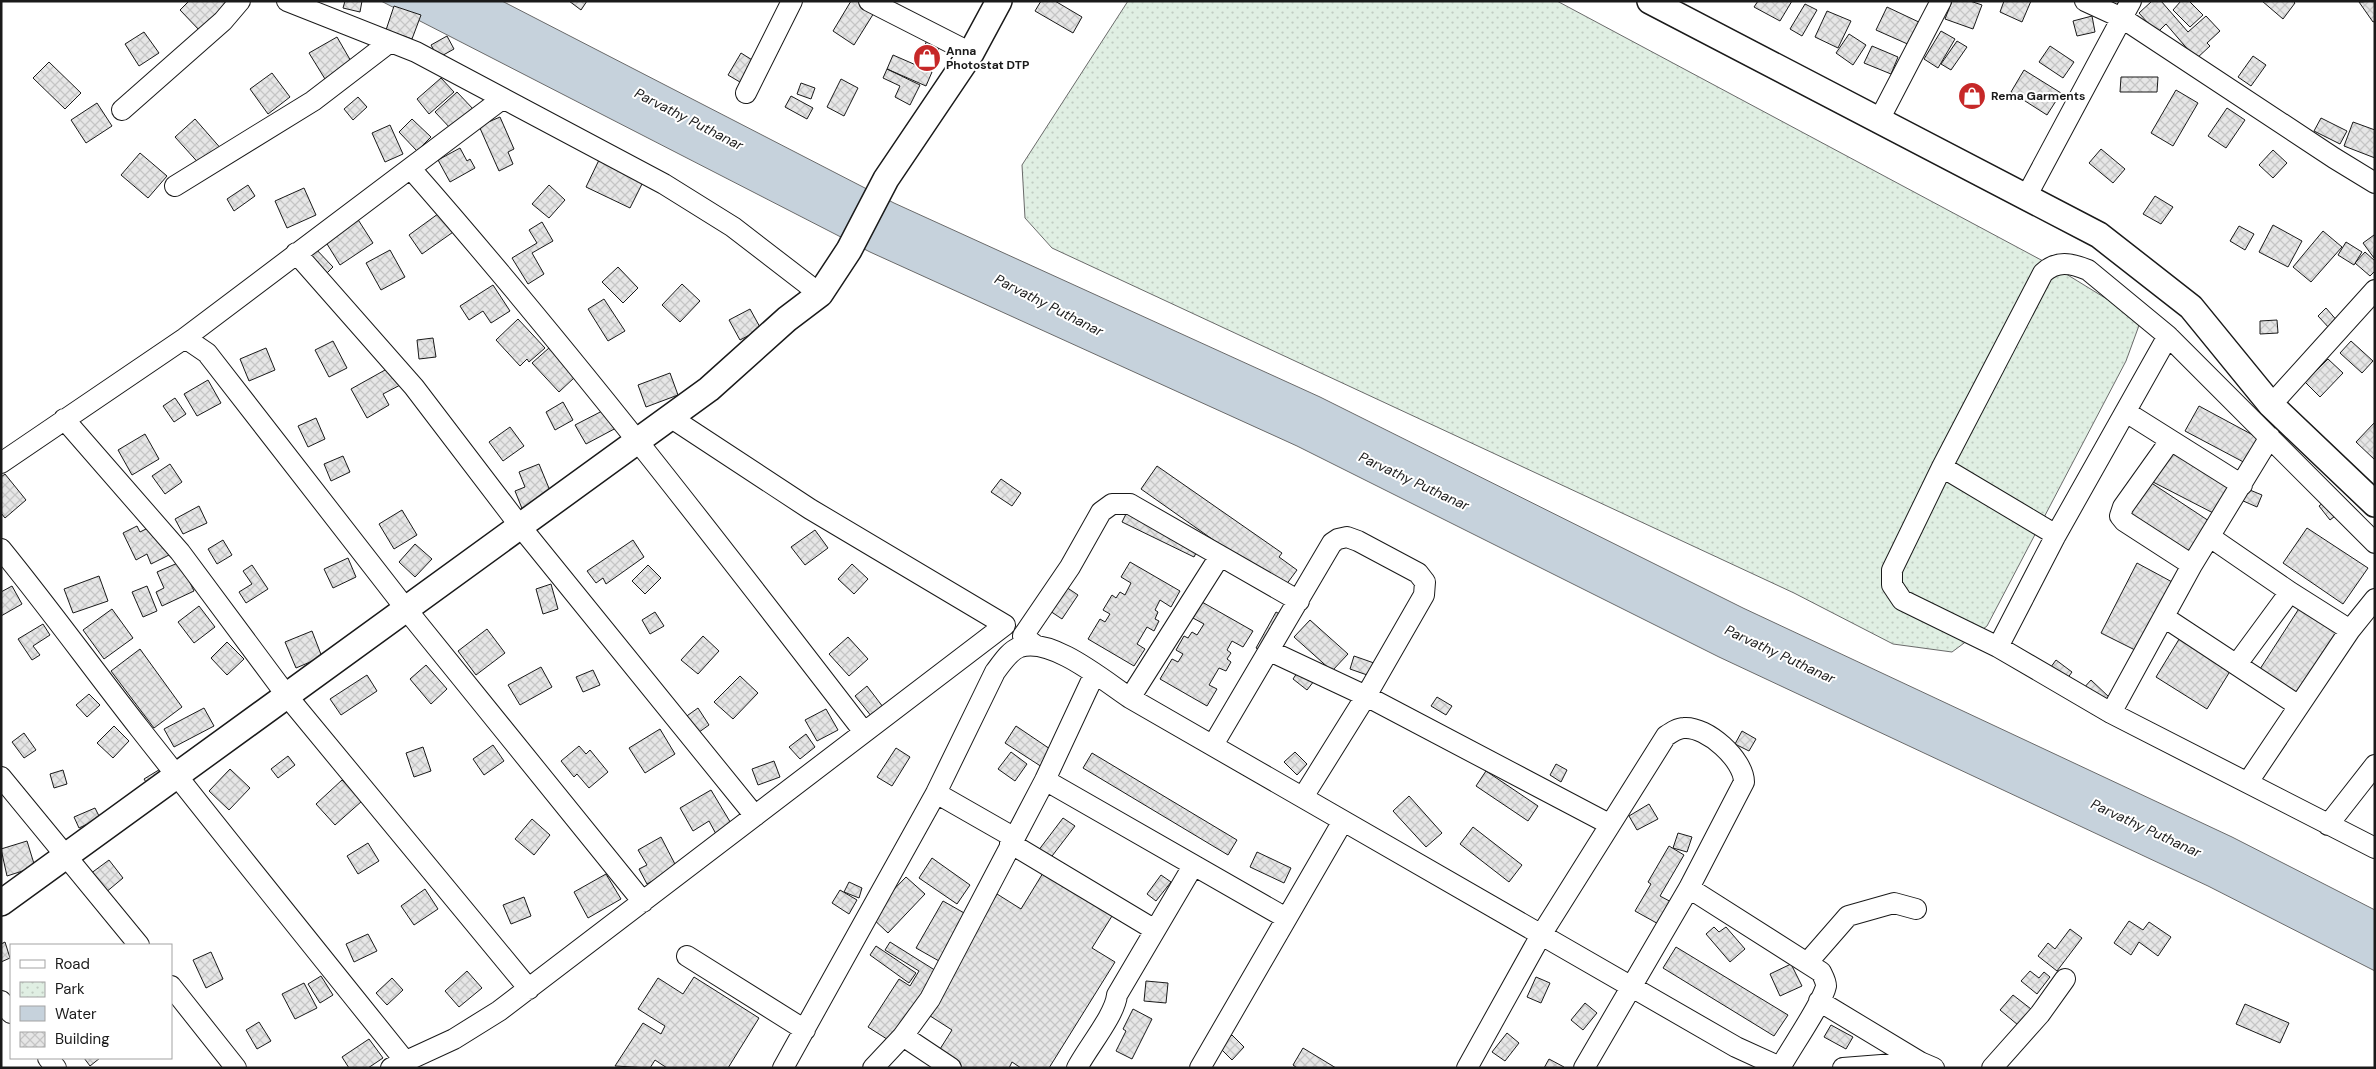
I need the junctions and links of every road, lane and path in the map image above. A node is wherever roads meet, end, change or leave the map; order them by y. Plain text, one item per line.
1 (240, 1) edge
2 (287, 1) edge
3 (792, 1) edge
4 (870, 1) edge
5 (999, 1) edge
6 (1650, 1) edge
7 (1941, 1) edge
8 (2085, 1) edge
9 (2126, 10) edge
10 (390, 42) junction
11 (971, 54) junction
12 (746, 93) dead end
13 (502, 99) junction
14 (122, 110) dead end
15 (1879, 120) junction
16 (411, 169) junction
17 (2375, 183) edge
18 (175, 186) dead end
19 (2026, 197) junction
20 (296, 253) junction
21 (820, 294) junction
22 (2372, 300) edge
23 (2168, 336) junction
24 (185, 338) junction
25 (2271, 405) junction
26 (2126, 412) junction
27 (670, 417) junction
28 (64, 419) junction
29 (2270, 437) junction
30 (638, 440) junction
31 (2170, 441) junction
32 (1, 463) edge
33 (1942, 467) junction
34 (2242, 485) junction
35 (2375, 504) edge
36 (520, 526) junction
37 (2056, 535) junction
38 (2210, 537) junction
39 (2375, 543) edge
40 (1, 549) edge
41 (1220, 556) junction
42 (2192, 566) junction
43 (2290, 592) junction
44 (2375, 599) edge
45 (1299, 600) junction
46 (406, 609) junction
47 (2164, 616) junction
48 (2350, 630) junction
49 (1029, 640) junction
50 (1998, 647) junction
51 (1270, 651) junction
52 (2237, 664) junction
53 (1094, 675) junction
54 (287, 696) junction
55 (1366, 696) junction
56 (1130, 698) junction
57 (2299, 706) junction
58 (2111, 713) junction
59 (864, 732) junction
60 (1213, 744) junction
61 (2375, 764) edge
62 (177, 776) junction
63 (1, 777) edge
64 (1044, 780) junction
65 (2248, 782) junction
66 (936, 793) junction
67 (1303, 797) junction
68 (756, 816) junction
69 (1344, 821) junction
70 (1609, 824) junction
71 (2328, 825) junction
72 (1011, 840) junction
73 (2375, 848) edge
74 (68, 855) junction
75 (1193, 866) junction
76 (1689, 888) junction
77 (643, 902) junction
78 (1, 904) edge
79 (1916, 909) dead end
80 (1286, 918) junction
81 (1155, 930) junction
82 (1541, 935) junction
83 (138, 944) edge
84 (687, 956) dead end
85 (1807, 963) junction
86 (2065, 979) dead end
87 (1631, 986) junction
88 (172, 987) edge
89 (528, 989) junction
90 (1, 1001) edge
91 (1819, 1001) junction
92 (10, 1012) edge
93 (805, 1030) junction
94 (902, 1036) junction
95 (398, 1064) edge
96 (1927, 1065) edge
97 (786, 1067) edge
98 (236, 1068) edge
99 (873, 1068) edge
100 (952, 1068) edge
101 (1077, 1068) edge
102 (1200, 1068) edge
103 (1467, 1068) edge
104 (1584, 1068) edge
105 (1781, 1068) edge
106 (1843, 1068) edge
107 (1992, 1068) edge

1 - 14 street
2 - 10 street
3 - 12 street
4 - 11 street
5 - 11 main road
6 - 15 main road
7 - 15 street
8 - 9 street
9 - 17 street
9 - 19 street
10 - 13 street
10 - 18 street
11 - 21 main road
13 - 16 street
13 - 21 street
15 - 19 main road
16 - 20 street
16 - 30 street
19 - 25 main road
20 - 24 street
20 - 36 street
21 - 27 main road
22 - 25 street
23 - 26 street
23 - 29 street
23 - 33 street
24 - 28 street
24 - 46 street
25 - 35 main road
26 - 31 street
26 - 37 street
27 - 30 main road
27 - 59 street
28 - 32 street
28 - 54 street
29 - 34 street
29 - 39 street
30 - 36 main road
30 - 59 street
31 - 34 street
31 - 42 street
33 - 37 street
33 - 50 street
34 - 38 street
36 - 46 main road
36 - 68 street
37 - 50 street
38 - 42 street
38 - 43 street
40 - 62 street
41 - 45 street
41 - 49 street
41 - 56 street
42 - 47 street
43 - 48 street
43 - 52 street
44 - 48 street
45 - 51 street
45 - 55 street
46 - 54 main road
46 - 77 street
47 - 52 street
47 - 58 street
48 - 57 street
49 - 53 street
49 - 66 street
50 - 58 street
51 - 55 street
51 - 60 street
52 - 57 street
53 - 56 street
53 - 64 street
54 - 62 main road
54 - 89 street
55 - 67 street
55 - 70 street
56 - 60 street
57 - 65 street
58 - 65 street
59 - 68 street
60 - 67 street
61 - 71 street
62 - 74 main road
62 - 95 street
63 - 74 street
64 - 72 street
64 - 75 street
65 - 71 street
66 - 72 street
66 - 93 street
67 - 69 street
68 - 77 street
69 - 80 street
69 - 82 street
70 - 76 street
70 - 82 street
71 - 73 street
72 - 81 street
72 - 94 street
74 - 78 main road
74 - 83 street
75 - 80 street
75 - 81 street
76 - 85 street
76 - 87 street
77 - 89 street
79 - 85 street
80 - 102 street
81 - 101 street
82 - 87 street
82 - 103 street
84 - 93 street
85 - 91 street
86 - 107 street
87 - 104 street
87 - 105 street
88 - 98 street
89 - 95 street
90 - 92 street
91 - 96 street
91 - 105 street
93 - 97 street
94 - 99 street
94 - 100 street
96 - 106 street

